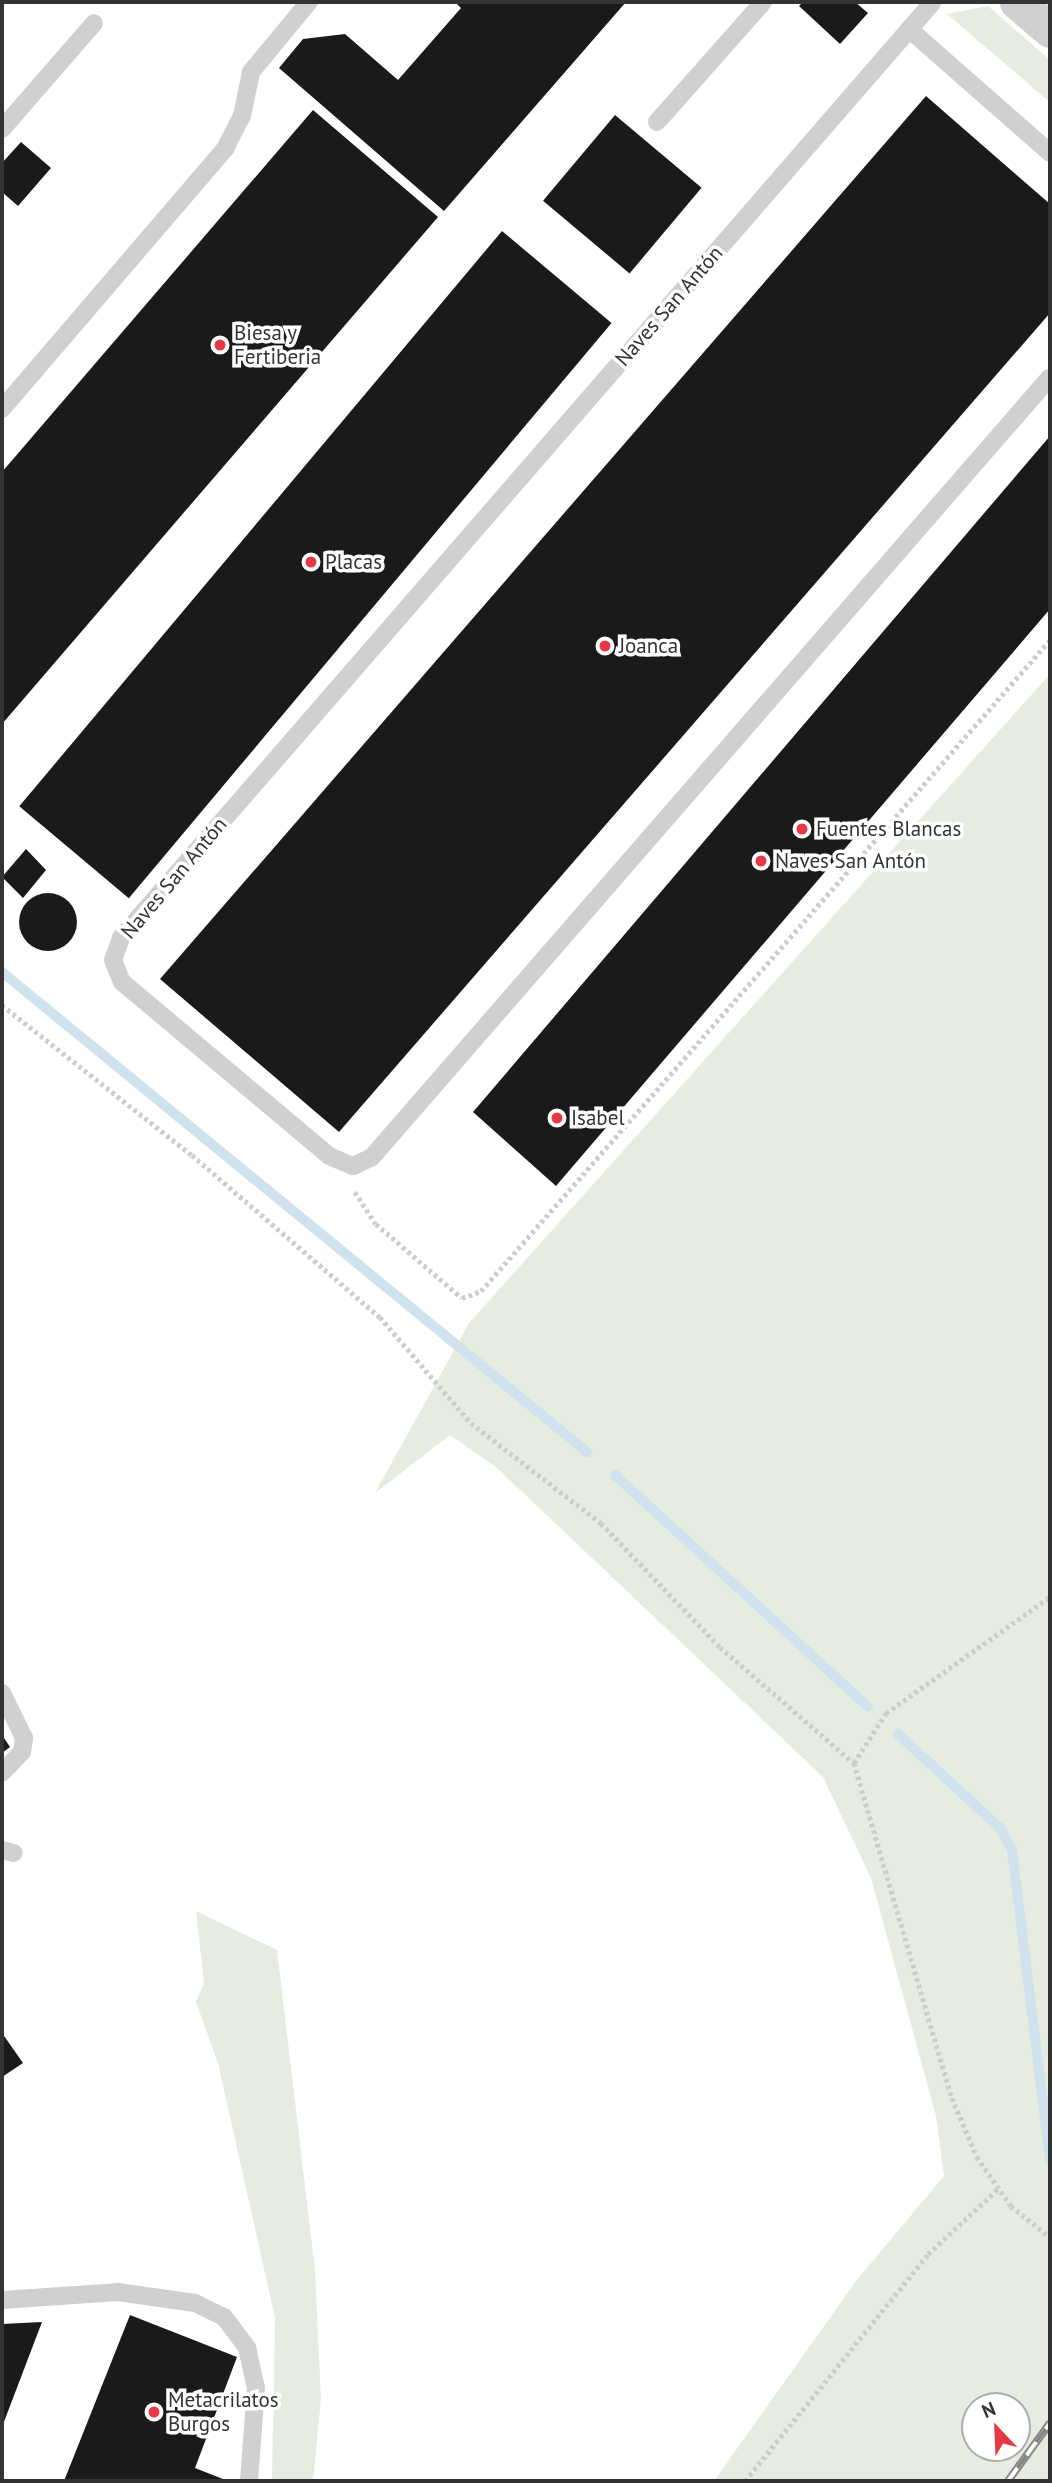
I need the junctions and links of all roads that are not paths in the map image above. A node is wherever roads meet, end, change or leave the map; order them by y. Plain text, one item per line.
1 (309, 2) edge
2 (763, 2) edge
3 (1017, 2) edge
4 (932, 3) edge
5 (94, 23) dead end
6 (909, 29) junction
7 (1050, 30) edge
8 (657, 122) dead end
9 (2, 129) edge
10 (1050, 153) edge
11 (1050, 377) edge
12 (2, 410) edge
13 (2, 1693) edge
14 (2, 1773) edge
15 (2, 2300) edge
16 (249, 2481) edge

1 - 12 lane
2 - 8 lane
3 - 7 street
4 - 6 lane, Naves San Antón
5 - 9 lane
6 - 10 lane
6 - 11 lane, Naves San Antón
13 - 14 lane
15 - 16 lane

